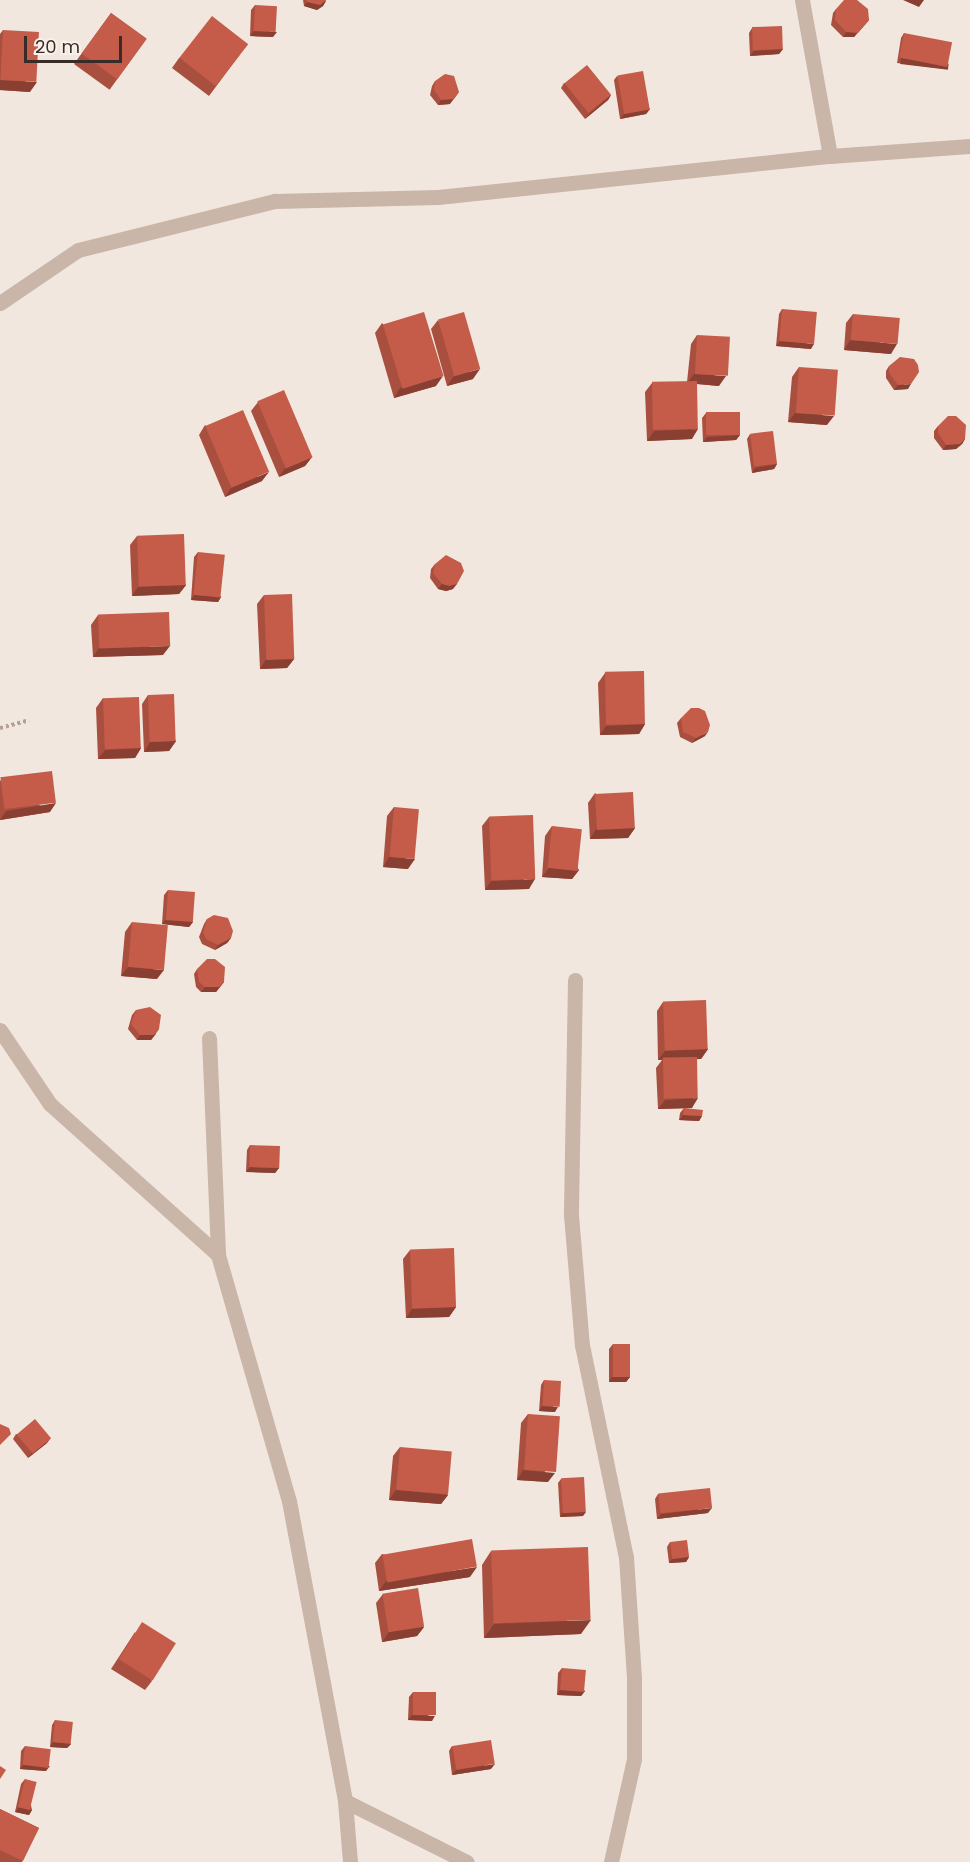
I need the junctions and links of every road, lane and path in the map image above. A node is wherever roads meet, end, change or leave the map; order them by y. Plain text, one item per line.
1 (802, 0) edge
2 (970, 146) edge
3 (830, 156) junction
4 (0, 303) edge
5 (28, 720) dead end
6 (0, 728) edge
7 (575, 981) dead end
8 (0, 1030) edge
9 (209, 1038) dead end
10 (218, 1255) junction
11 (345, 1801) junction
12 (350, 1862) edge
13 (467, 1862) edge
14 (611, 1862) edge

1 - 3 street
2 - 3 street
3 - 4 street
5 - 6 path
7 - 14 street
8 - 10 street
9 - 10 street
10 - 11 street
11 - 12 street
11 - 13 street

